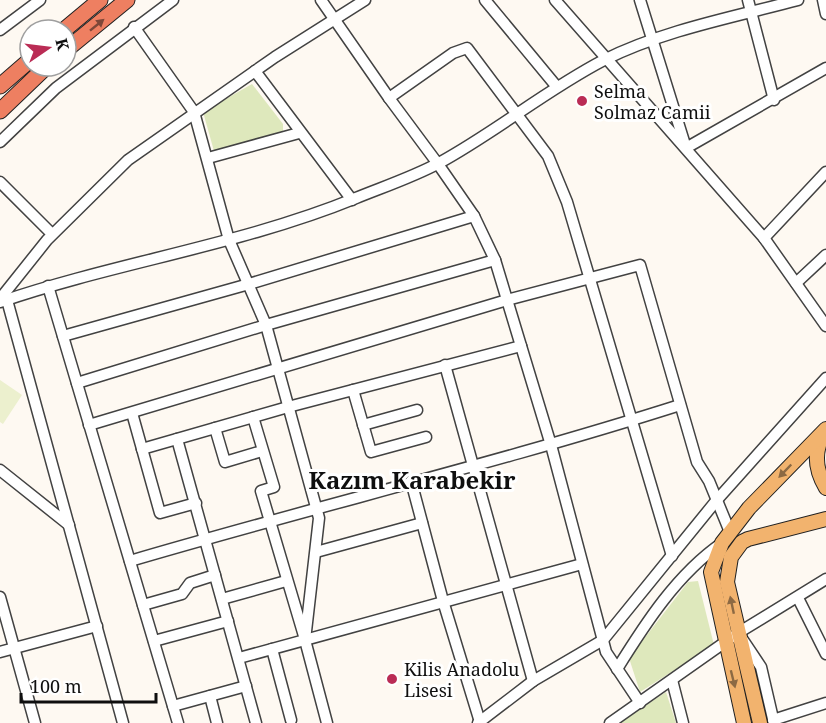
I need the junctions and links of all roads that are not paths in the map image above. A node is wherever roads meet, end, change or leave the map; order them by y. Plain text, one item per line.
1 (40, 0) edge
2 (100, 0) edge
3 (128, 0) edge
4 (173, 0) edge
5 (321, 0) edge
6 (364, 0) edge
7 (485, 0) edge
8 (555, 0) edge
9 (640, 0) edge
10 (748, 0) edge
11 (798, 0) edge
12 (823, 0) edge
13 (751, 13) junction
14 (826, 14) edge
15 (78, 18) edge
16 (334, 18) junction
17 (134, 27) junction
18 (0, 30) edge
19 (78, 40) edge
20 (652, 40) junction
21 (606, 59) junction
22 (826, 68) edge
23 (18, 70) edge
24 (255, 71) junction
25 (34, 78) edge
26 (0, 86) edge
27 (557, 87) junction
28 (388, 98) junction
29 (774, 100) junction
30 (0, 111) edge
31 (194, 112) junction
32 (516, 116) junction
33 (299, 133) junction
34 (0, 142) edge
35 (686, 148) junction
36 (208, 158) junction
37 (438, 164) junction
38 (826, 172) edge
39 (0, 182) edge
40 (352, 200) junction
41 (474, 216) junction
42 (52, 234) junction
43 (764, 238) junction
44 (229, 240) junction
45 (826, 255) edge
46 (495, 260) junction
47 (590, 279) junction
48 (795, 283) junction
49 (249, 284) junction
50 (48, 286) junction
51 (2, 300) edge
52 (507, 300) junction
53 (266, 325) junction
54 (826, 326) edge
55 (63, 336) junction
56 (521, 346) junction
57 (446, 365) junction
58 (278, 370) junction
59 (826, 378) edge
60 (77, 383) junction
61 (353, 390) junction
62 (680, 405) junction
63 (288, 407) junction
64 (417, 410) dead end
65 (132, 413) junction
66 (253, 417) junction
67 (632, 420) junction
68 (89, 425) junction
69 (363, 425) junction
70 (215, 428) junction
71 (826, 430) edge
72 (426, 437) dead end
73 (177, 439) junction
74 (551, 445) junction
75 (142, 449) junction
76 (262, 451) junction
77 (473, 464) junction
78 (0, 470) edge
79 (411, 481) junction
80 (826, 488) edge
81 (196, 503) junction
82 (718, 504) junction
83 (316, 507) junction
84 (826, 519) edge
85 (269, 521) junction
86 (422, 523) junction
87 (69, 525) junction
88 (726, 534) junction
89 (206, 539) junction
90 (316, 552) junction
91 (672, 556) junction
92 (130, 561) junction
93 (582, 564) junction
94 (215, 575) junction
95 (826, 580) edge
96 (286, 581) junction
97 (507, 583) junction
98 (0, 597) edge
99 (798, 598) junction
100 (222, 599) junction
101 (442, 601) junction
102 (143, 605) junction
103 (228, 621) junction
104 (97, 626) junction
105 (738, 633) junction
106 (305, 640) junction
107 (603, 640) junction
108 (154, 641) junction
109 (724, 645) junction
110 (272, 649) junction
111 (15, 650) junction
112 (0, 652) edge
113 (826, 654) edge
114 (239, 658) junction
115 (617, 669) junction
116 (672, 680) junction
117 (532, 681) junction
118 (246, 686) junction
119 (210, 696) junction
120 (640, 703) junction
121 (826, 703) edge
122 (173, 706) junction
123 (291, 720) dead end
124 (479, 722) edge
125 (742, 722) edge
126 (769, 722) edge
127 (35, 723) edge
128 (123, 723) edge
129 (178, 723) edge
130 (218, 723) edge
131 (256, 723) edge
132 (327, 723) edge
133 (610, 723) edge
134 (683, 723) edge

1 - 18 street
2 - 15 highway
19 -> 3 highway
4 - 17 street
5 - 16 street
6 - 16 street
7 - 27 street
8 - 21 street
9 - 20 street
10 - 13 street
11 - 13 street
12 - 14 street
13 - 20 street
13 - 29 street
16 - 24 street
16 - 28 street
17 - 31 street
17 - 34 street
20 - 21 street
20 - 35 street
21 - 27 street
21 - 35 street
22 - 29 street
23 - 26 highway
24 - 31 street
24 - 33 street
25 - 30 highway
27 - 32 street
28 - 32 street
28 - 37 street
29 - 35 street
31 - 36 street
31 - 42 street
32 - 37 street
32 - 47 street
33 - 36 street
33 - 40 street
35 - 43 street
36 - 44 street
37 - 40 street
37 - 41 street
38 - 43 street
39 - 42 street
40 - 44 street
41 - 46 street
41 - 49 street
42 - 51 street
43 - 48 street
44 - 49 street
44 - 50 street
45 - 48 street
46 - 52 street
46 - 53 street
47 - 52 street
47 - 62 street
47 - 67 street
48 - 54 street
49 - 53 street
49 - 55 street
50 - 51 street
50 - 55 street
51 - 87 street
52 - 56 street
52 - 58 street
53 - 58 street
53 - 60 street
55 - 60 street
56 - 57 street
56 - 74 street
57 - 61 street
57 - 77 street
58 - 63 street
58 - 65 street
59 - 82 street
60 - 68 street
61 - 63 street
61 - 69 street
62 - 67 street
62 - 82 street
63 - 66 street
63 - 83 street
64 - 69 street
65 - 68 street
65 - 75 street
66 - 70 street
66 - 76 street
67 - 74 street
67 - 91 street
68 - 92 street
69 - 72 street
70 - 73 street
70 - 76 street
71 - 80 main road
71 -> 88 main road
73 - 75 street
73 - 81 street
74 - 77 street
74 - 93 street
75 - 81 street
76 - 85 street
77 - 79 street
77 - 97 street
78 - 87 street
79 - 83 street
79 - 86 street
81 - 89 street
82 - 88 street
82 - 91 street
83 - 85 street
83 - 90 street
105 -> 84 main road
85 - 89 street
85 - 96 street
86 - 90 street
86 - 101 street
87 - 104 street
88 - 109 main road
88 - 115 street
89 - 92 street
89 - 94 street
90 - 106 street
91 - 107 street
92 - 102 street
93 - 97 street
93 - 107 street
94 - 100 street
94 - 102 street
95 - 99 street
96 - 100 street
96 - 106 street
97 - 101 street
97 - 117 street
98 - 111 street
99 - 105 street
99 - 113 street
100 - 103 street
101 - 106 street
101 - 124 street
102 - 108 street
103 - 108 street
103 - 114 street
104 - 111 street
104 - 128 street
105 - 109 street
105 - 126 main road
106 - 110 street
106 - 132 street
107 - 115 street
107 - 117 street
108 - 122 street
109 - 116 street
109 -> 125 main road
110 - 114 street
110 - 123 street
111 - 112 street
111 - 127 street
114 - 118 street
115 - 120 street
116 - 120 street
116 - 134 street
117 - 124 street
118 - 119 street
118 - 131 street
119 - 122 street
119 - 130 street
120 - 133 street
121 - 126 street
122 - 129 street

